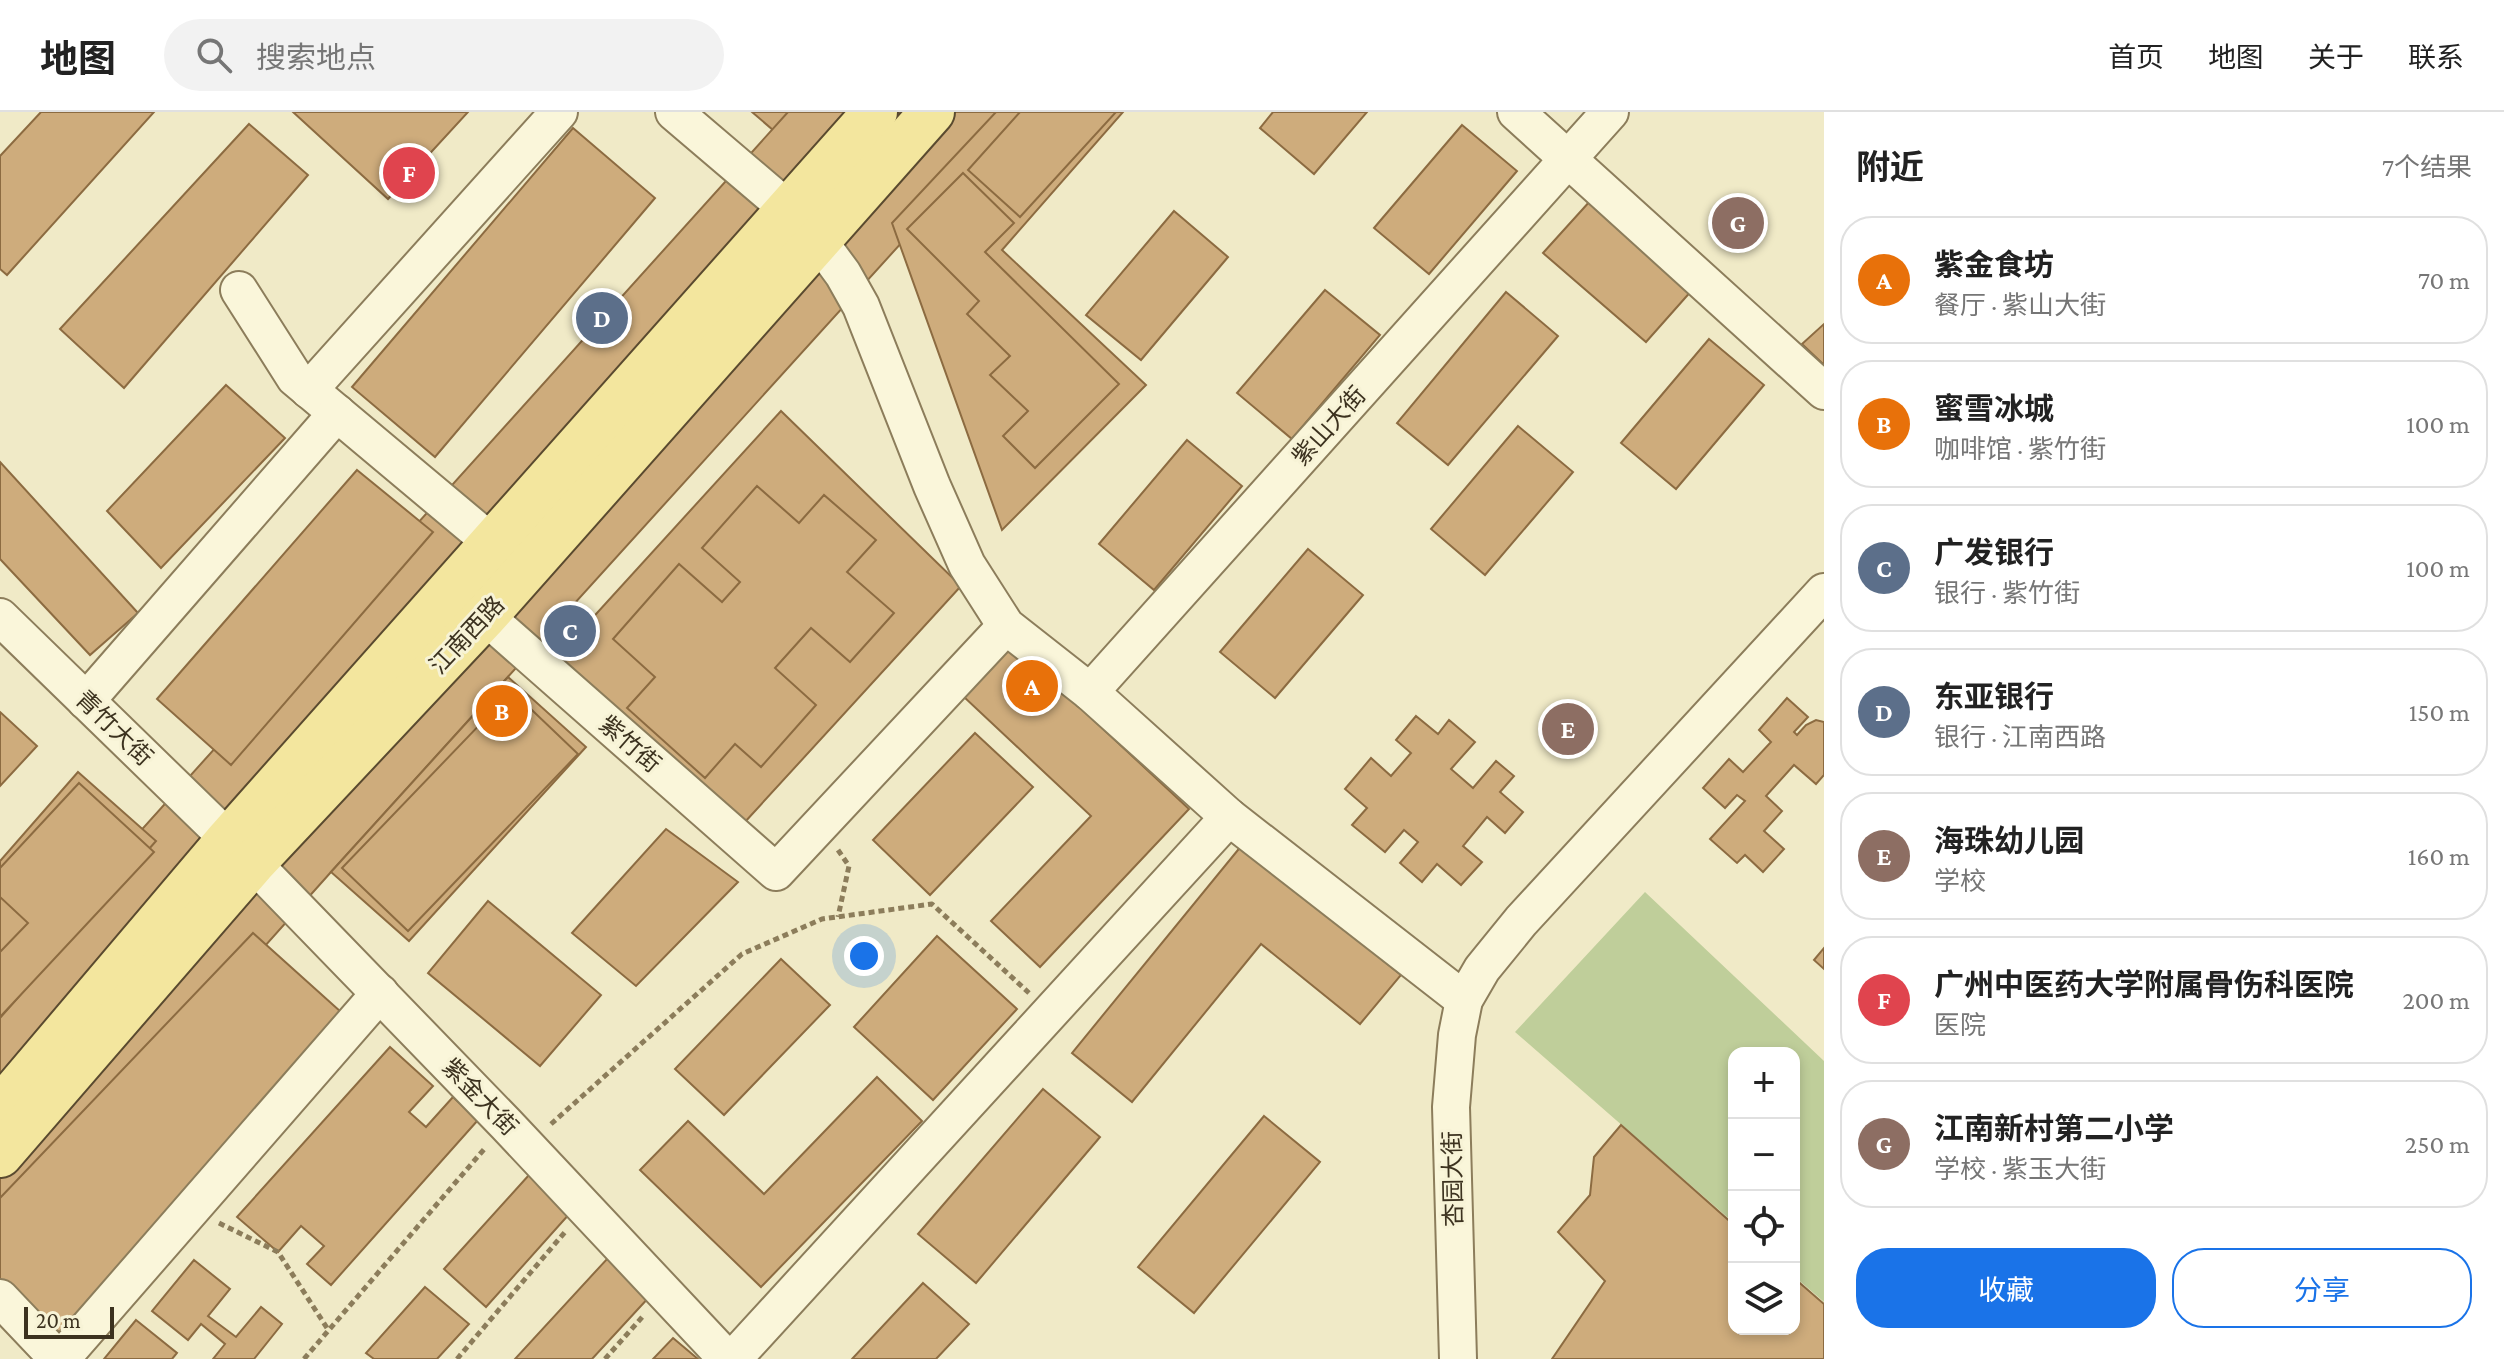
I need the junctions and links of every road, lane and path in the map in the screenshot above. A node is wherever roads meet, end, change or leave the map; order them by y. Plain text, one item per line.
1 (559, 112) edge
2 (674, 112) edge
3 (875, 112) edge
4 (932, 112) edge
5 (1516, 112) edge
6 (1610, 112) edge
7 (1568, 159) junction
8 (804, 225) junction
9 (239, 290) dead end
10 (309, 390) junction
11 (1824, 391) edge
12 (337, 413) junction
13 (492, 543) junction
14 (1824, 592) edge
15 (485, 616) junction
16 (0, 617) edge
17 (1006, 626) junction
18 (1090, 692) junction
19 (86, 701) junction
20 (1229, 817) junction
21 (821, 824) junction
22 (241, 851) junction
23 (838, 917) junction
24 (380, 993) junction
25 (1464, 1000) junction
26 (1050, 1013) junction
27 (0, 1109) edge
28 (516, 1135) junction
29 (0, 1155) edge
30 (586, 1208) junction
31 (192, 1209) junction
32 (664, 1292) junction
33 (0, 1298) edge
34 (329, 1331) junction
35 (59, 1359) edge
36 (304, 1359) edge
37 (457, 1359) edge
38 (605, 1359) edge
39 (730, 1359) edge
40 (1458, 1359) edge

1 - 10 street
2 - 8 street
3 - 8 main road
4 - 8 main road, 江南西路
5 - 7 street
6 - 7 street, 紫山大街
7 - 11 street
7 - 18 street, 紫山大街
8 - 13 main road
8 - 15 main road, 江南西路
8 - 17 street
9 - 10 street
10 - 12 street
12 - 13 street
12 - 19 street
13 - 22 main road
14 - 25 street
15 - 21 street, 紫竹街
15 - 22 main road, 江南西路
16 - 19 street, 青竹大街
17 - 18 street
17 - 21 street
18 - 20 street
19 - 22 street, 青竹大街
20 - 25 street
20 - 26 street
21 - 23 path
22 - 24 street, 紫金大街
22 - 27 main road
22 - 29 main road, 江南西路
23 - 26 path
23 - 28 path
24 - 28 street, 紫金大街
24 - 31 street
25 - 40 street, 杏园大街
26 - 39 street
28 - 30 street, 紫金大街
28 - 34 path
30 - 32 street, 紫金大街
30 - 37 path
31 - 34 path
31 - 35 street
32 - 38 path
32 - 39 street, 紫金大街
33 - 35 street
34 - 36 path

